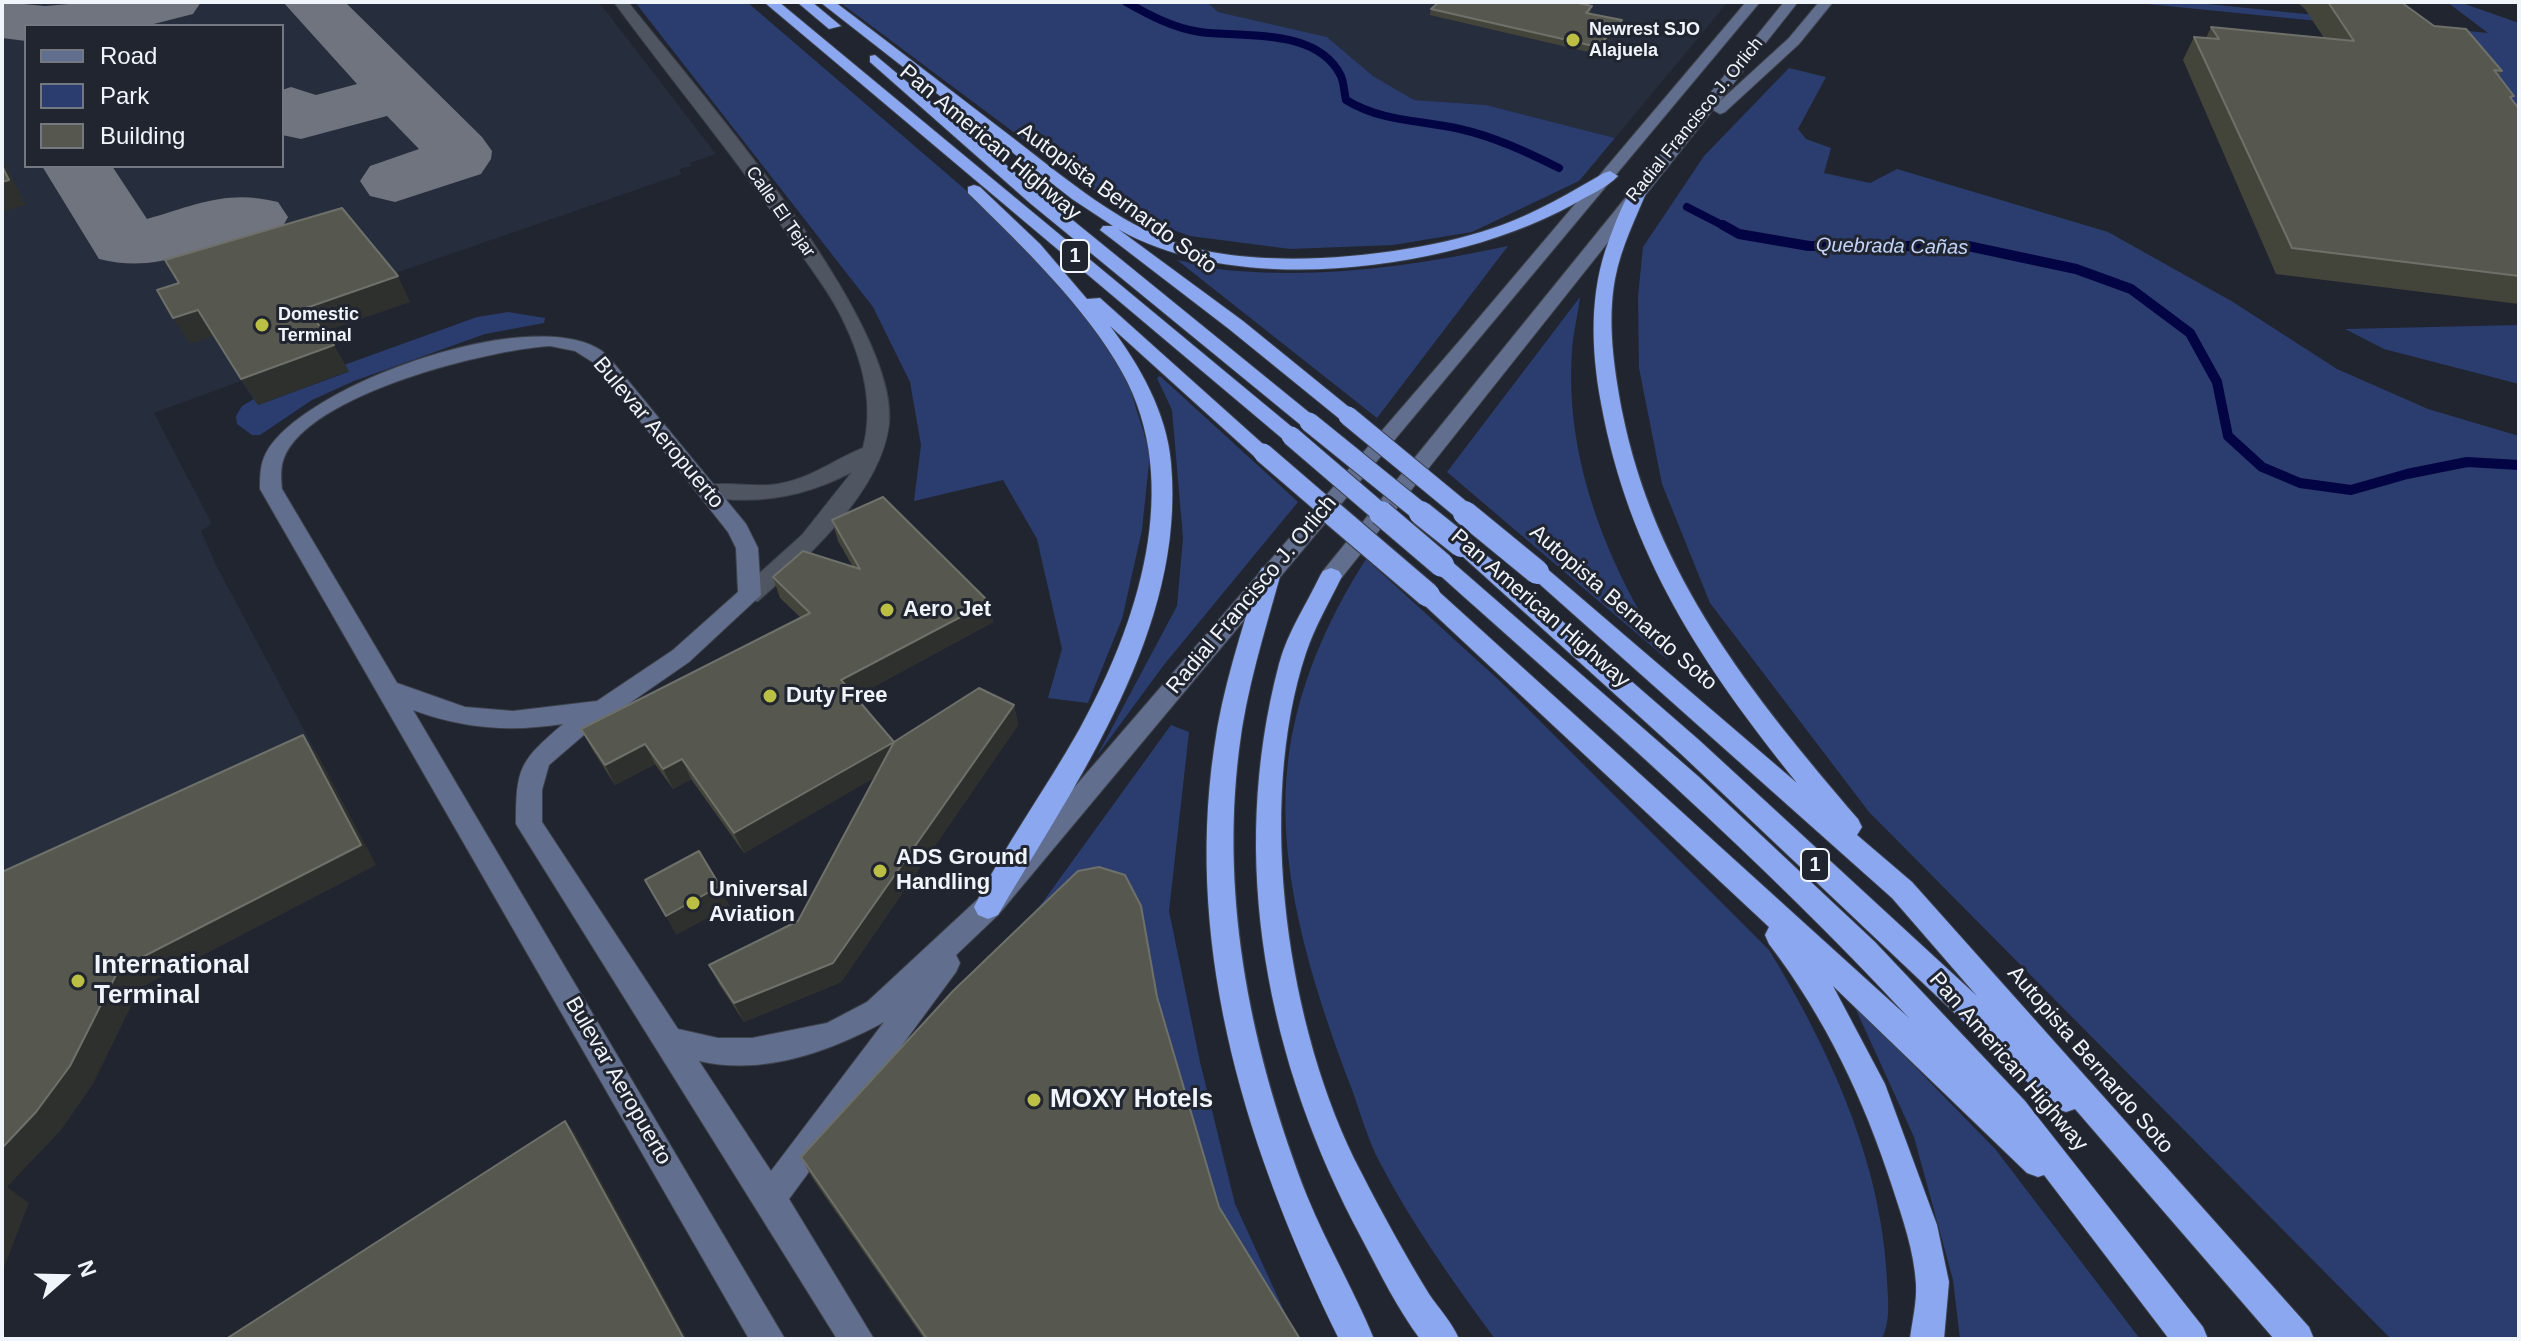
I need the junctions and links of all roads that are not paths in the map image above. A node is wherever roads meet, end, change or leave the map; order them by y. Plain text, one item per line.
1 (621, 2) edge
2 (771, 2) edge
3 (804, 2) edge
4 (827, 2) edge
5 (1753, 2) edge
6 (1791, 2) edge
7 (1826, 2) edge
8 (887, 68) junction
9 (859, 76) junction
10 (1662, 162) junction
11 (1610, 176) junction
12 (1640, 188) junction
13 (1021, 237) junction
14 (872, 449) junction
15 (707, 490) junction
16 (1452, 555) junction
17 (1270, 573) junction
18 (1331, 576) joint
19 (750, 595) junction
20 (388, 689) junction
21 (608, 706) junction
22 (1725, 868) junction
23 (1902, 890) junction
24 (988, 907) junction
25 (670, 1041) junction
26 (2164, 1190) junction
27 (770, 1198) junction
28 (2111, 1233) junction
29 (768, 1339) edge
30 (857, 1339) edge
31 (1357, 1339) edge
32 (1442, 1339) edge
33 (1927, 1339) edge
34 (2191, 1339) edge
35 (2297, 1339) edge

1 - 14 street, Calle El Tejar
2 - 9 highway, Pan American Highway / 1
3 - 8 highway, Autopista Bernardo Soto / 1
4 - 11 highway
5 - 11 main road, Radial Francisco J. Orlich
6 - 10 main road, Radial Francisco J. Orlich
7 - 10 main road
8 - 16 highway, Autopista Bernardo Soto / 1, bridge
8 - 23 highway, Autopista Bernardo Soto / 1, bridge
9 - 13 highway, 1
9 - 16 highway, Pan American Highway / 1, bridge
10 - 12 main road, Radial Francisco J. Orlich
11 - 17 main road, Radial Francisco J. Orlich
12 - 18 main road, Radial Francisco J. Orlich
12 - 23 highway
13 - 22 highway, 1, bridge
13 - 24 highway
14 - 15 street
14 - 19 street, Calle El Tejar
15 - 19 main road, Bulevar Aeropuerto
15 - 20 main road, Bulevar Aeropuerto
16 - 26 highway, Autopista Bernardo Soto / 1
16 - 28 highway, Pan American Highway / 1
17 - 24 main road, Radial Francisco J. Orlich
17 - 31 highway
18 - 32 highway
19 - 21 main road
20 - 21 main road
20 - 29 main road, Bulevar Aeropuerto
21 - 25 main road
22 - 28 highway, 1
22 - 33 highway
23 - 26 highway, Autopista Bernardo Soto / 1
24 - 25 main road, Radial Francisco J. Orlich
24 - 27 main road
25 - 27 main road
26 - 35 highway, 1
27 - 30 main road
28 - 34 highway, Pan American Highway / 1

